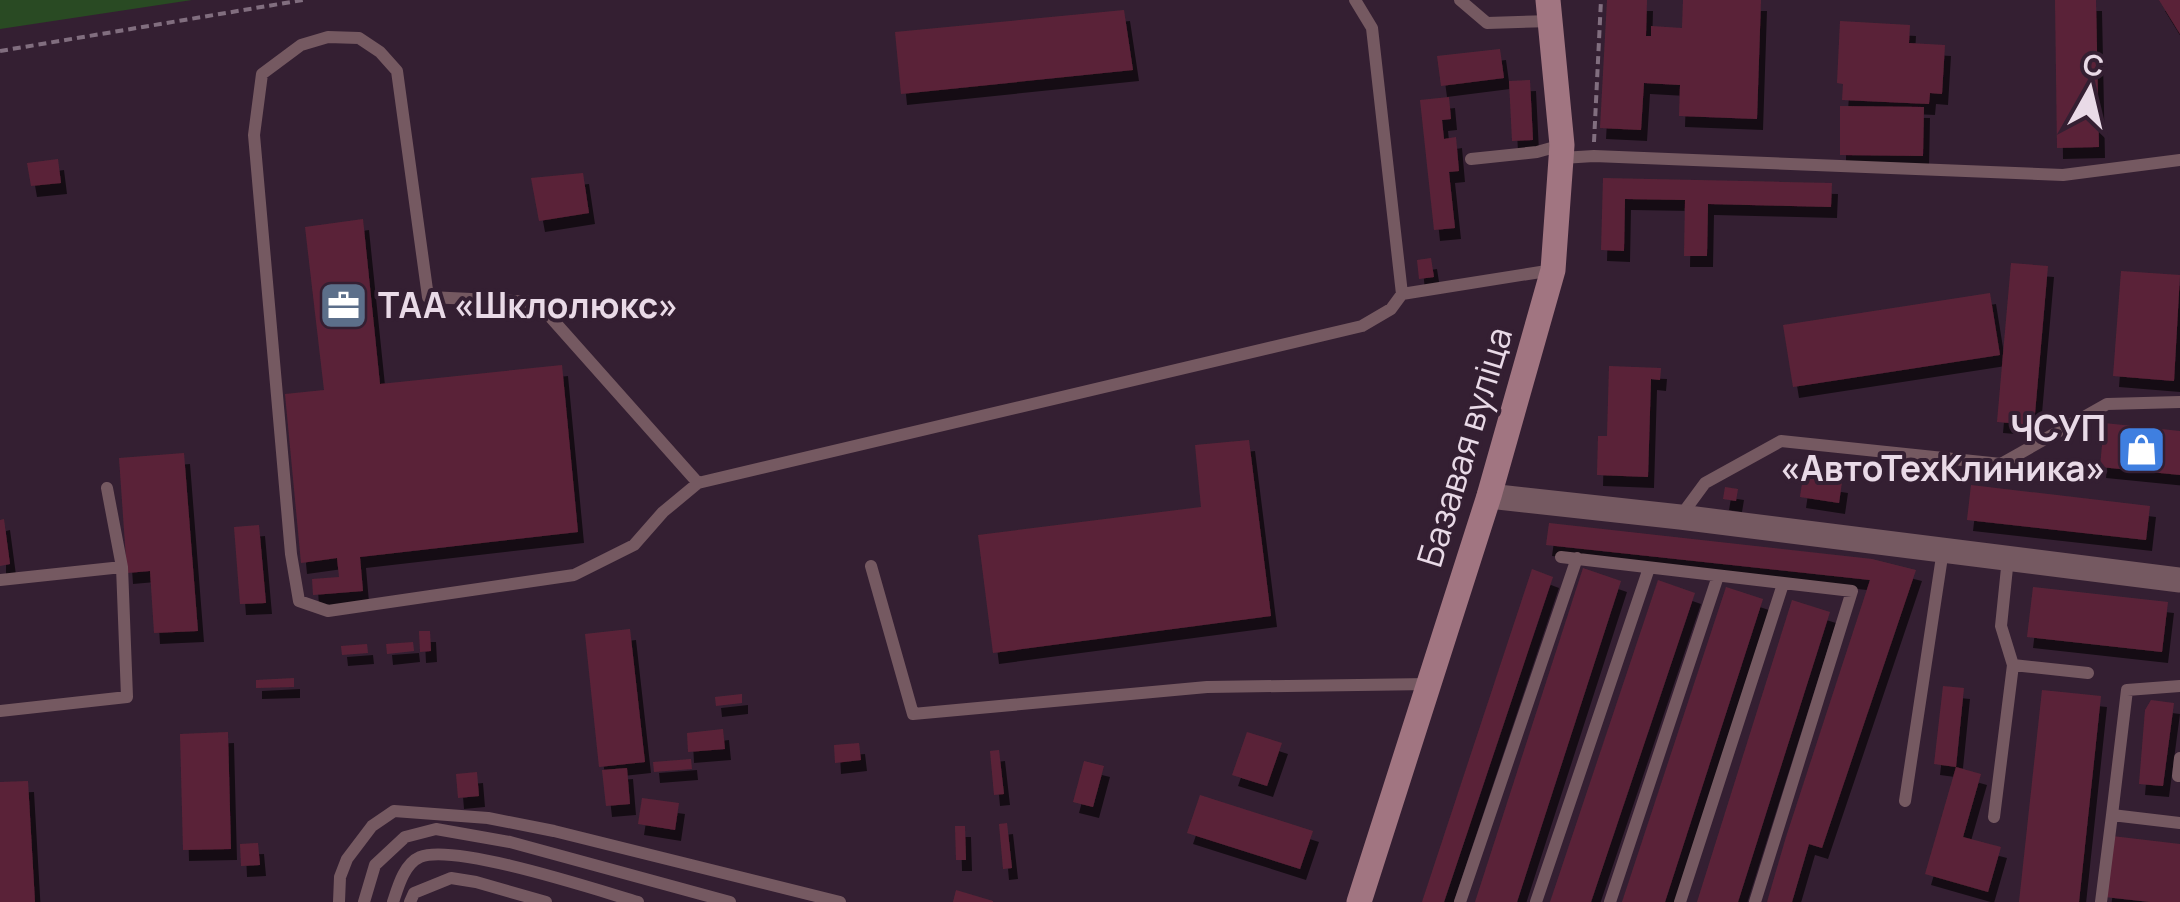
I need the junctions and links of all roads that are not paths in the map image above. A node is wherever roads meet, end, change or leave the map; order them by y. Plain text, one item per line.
1 (1356, 0) edge
2 (1460, 0) edge
3 (1550, 10) edge
4 (1562, 151) junction
5 (1471, 159) dead end
6 (2180, 160) edge
7 (1553, 270) junction
8 (1402, 294) junction
9 (2180, 402) edge
10 (698, 483) junction
11 (107, 488) dead end
12 (1489, 496) junction
13 (1680, 516) junction
14 (1943, 550) junction
15 (1561, 557) dead end
16 (1577, 558) junction
17 (2008, 558) junction
18 (122, 566) junction
19 (871, 566) dead end
20 (1649, 568) junction
21 (1718, 576) junction
22 (0, 580) edge
23 (2180, 580) edge
24 (1783, 584) junction
25 (2013, 666) junction
26 (2088, 673) dead end
27 (1428, 684) junction
28 (2180, 686) edge
29 (0, 712) edge
30 (2180, 758) edge
31 (2180, 776) edge
32 (1906, 801) dead end
33 (2112, 814) junction
34 (1994, 817) dead end
35 (2180, 823) edge
36 (339, 902) edge
37 (364, 902) edge
38 (393, 902) edge
39 (410, 902) edge
40 (546, 902) edge
41 (638, 902) edge
42 (730, 902) edge
43 (840, 902) edge
44 (1359, 902) edge
45 (1460, 902) edge
46 (1536, 902) edge
47 (1610, 902) edge
48 (1680, 902) edge
49 (1755, 902) edge
50 (2102, 902) edge

1 - 8 lane
2 - 3 lane
3 - 4 street, Базавая вуліца
4 - 5 lane
4 - 6 lane
4 - 7 street, Базавая вуліца
7 - 8 lane
7 - 12 street, Базавая вуліца
8 - 10 lane
9 - 13 lane
10 - 10 lane
11 - 18 lane
12 - 13 street
12 - 27 street, Базавая вуліца
13 - 14 street
14 - 17 street
14 - 32 lane
15 - 16 lane
16 - 20 lane
16 - 45 lane
17 - 23 street
17 - 25 lane
18 - 22 lane
18 - 29 lane
19 - 27 lane
20 - 21 lane
20 - 46 lane
21 - 24 lane
21 - 47 lane
24 - 48 lane
24 - 49 lane
25 - 26 lane
25 - 34 lane
27 - 44 street, Базавая вуліца
28 - 33 lane
30 - 31 lane
33 - 35 lane
33 - 50 lane
36 - 43 lane
37 - 42 lane
38 - 41 lane
39 - 40 lane

